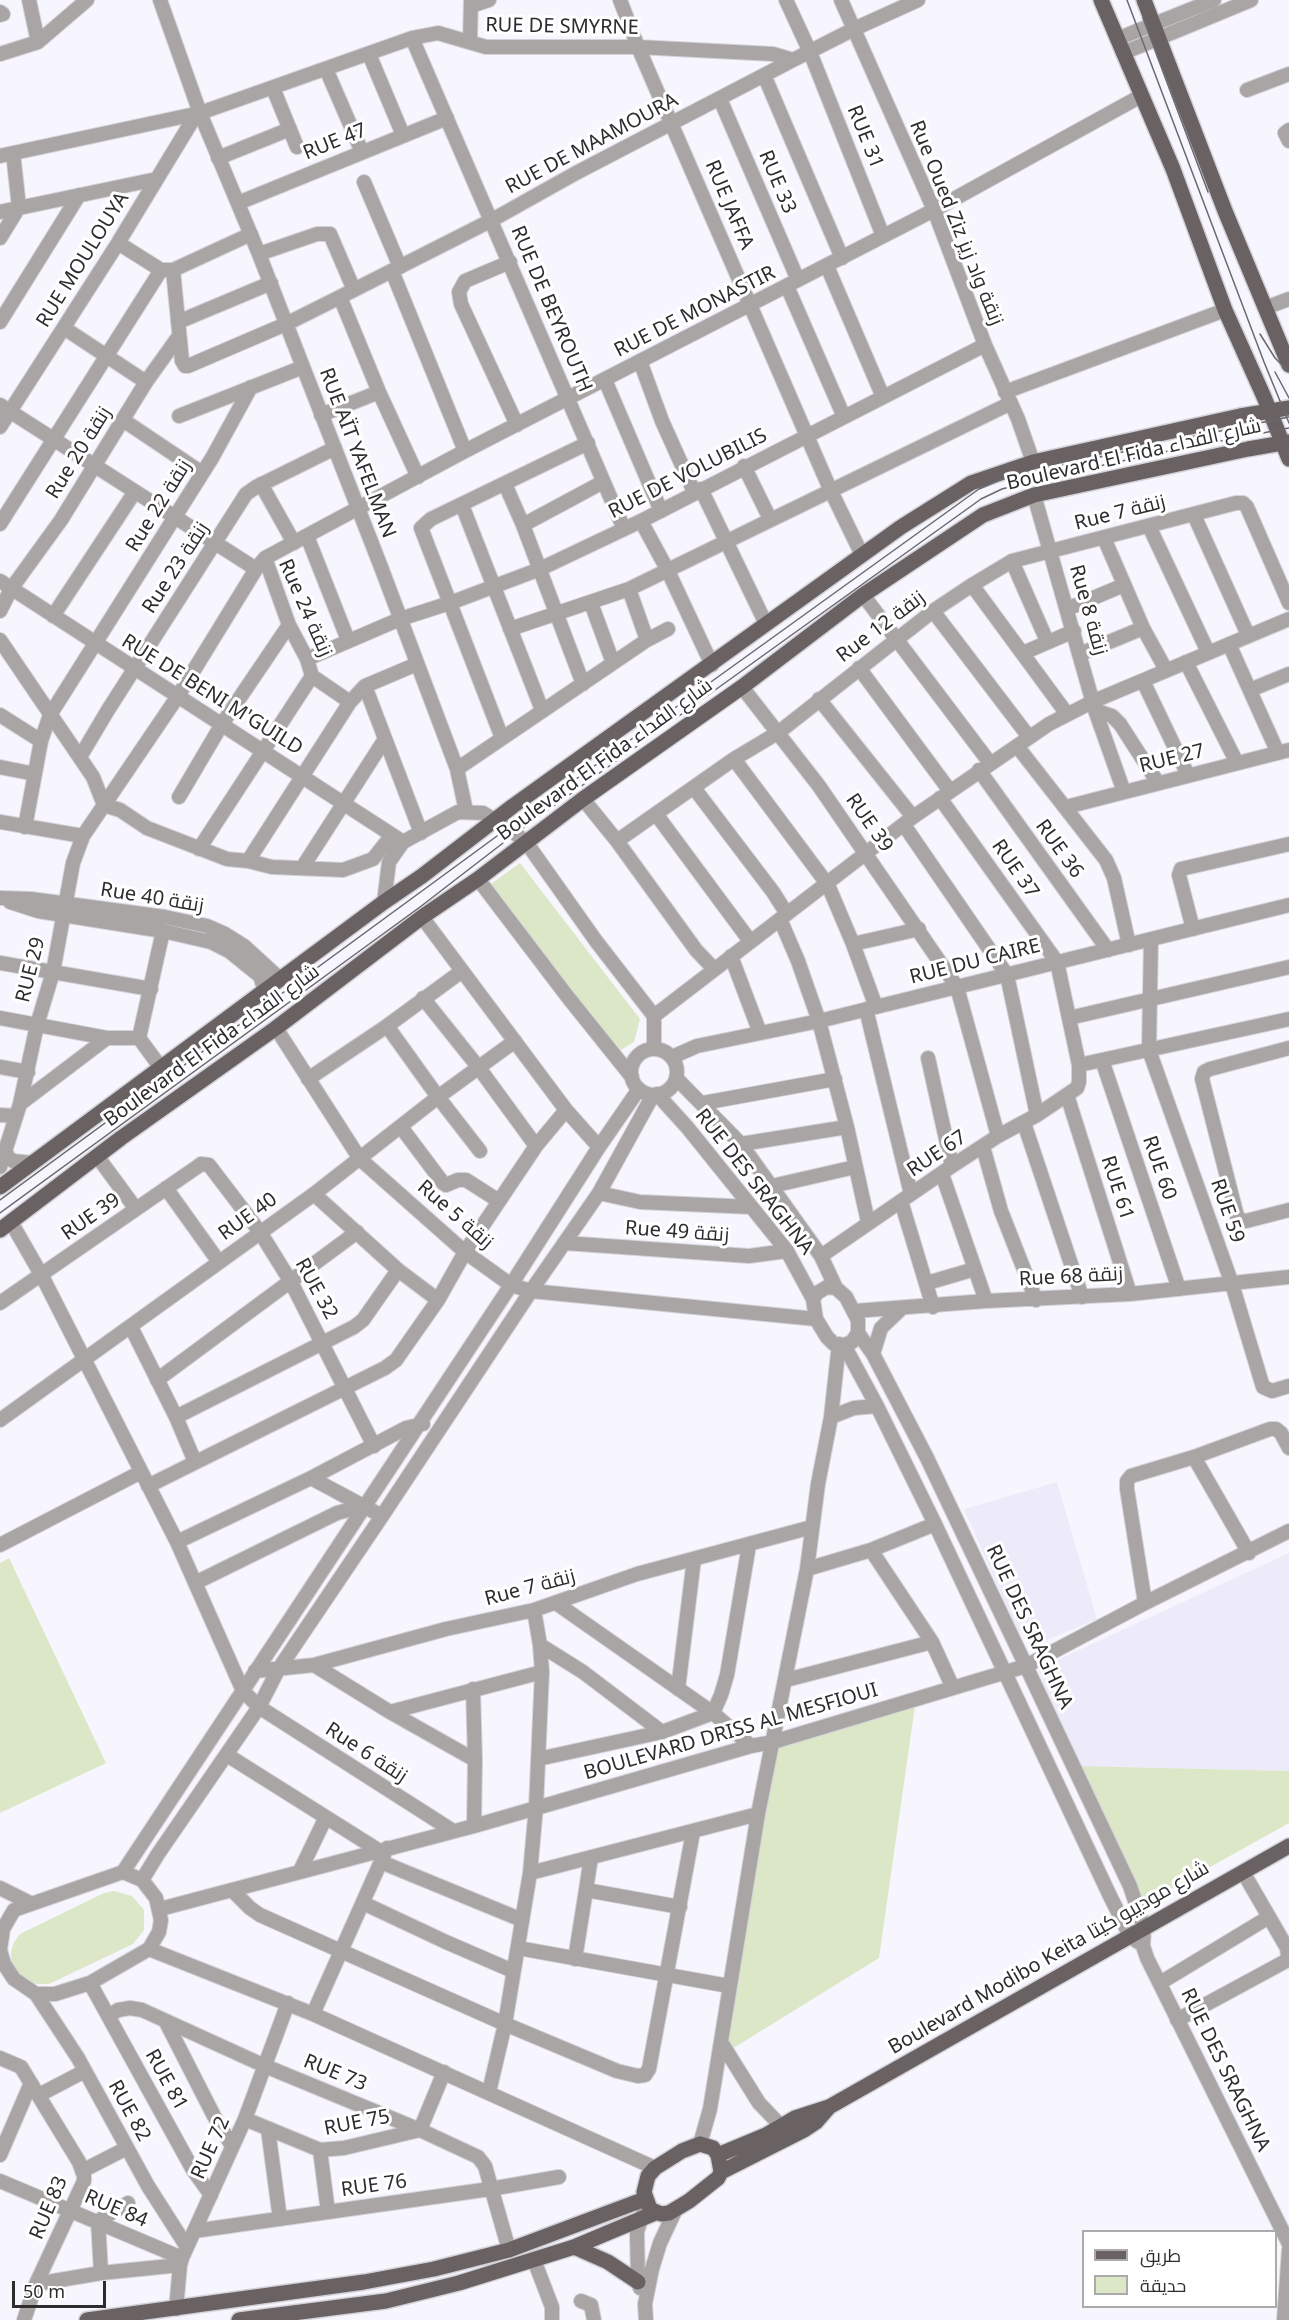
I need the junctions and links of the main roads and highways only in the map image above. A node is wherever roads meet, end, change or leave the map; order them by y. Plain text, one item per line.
1 (1101, 0) edge
2 (1144, 0) edge
3 (1289, 365) edge
4 (1289, 408) edge
5 (1270, 411) junction
6 (1286, 443) edge
7 (1289, 459) edge
8 (0, 1187) edge
9 (5, 1226) edge
10 (1289, 1846) edge
11 (829, 2107) junction
12 (718, 2155) junction
13 (721, 2172) junction
14 (649, 2206) junction
15 (574, 2247) junction
16 (638, 2282) road end
17 (279, 2317) edge
18 (87, 2320) edge
19 (239, 2320) edge

1 - 5 main road
2 - 3 main road
4 - 5 main road, Boulevard El Fida شارع الفداء
5 - 6 main road
5 - 8 main road, Boulevard El Fida شارع الفداء
6 - 7 main road
6 - 9 main road, Boulevard El Fida شارع الفداء
10 - 11 main road, Boulevard Modibo Keita شارع موديبو كيتا
11 - 12 main road, Boulevard Modibo Keita شارع موديبو كيتا
11 - 13 main road, Boulevard Modibo Keita شارع موديبو كيتا
12 - 13 main road
12 - 14 main road
13 - 14 main road, Boulevard Modibo Keita شارع موديبو كيتا
14 - 15 main road
14 - 18 main road
15 - 16 main road
15 - 17 main road
17 - 19 main road

